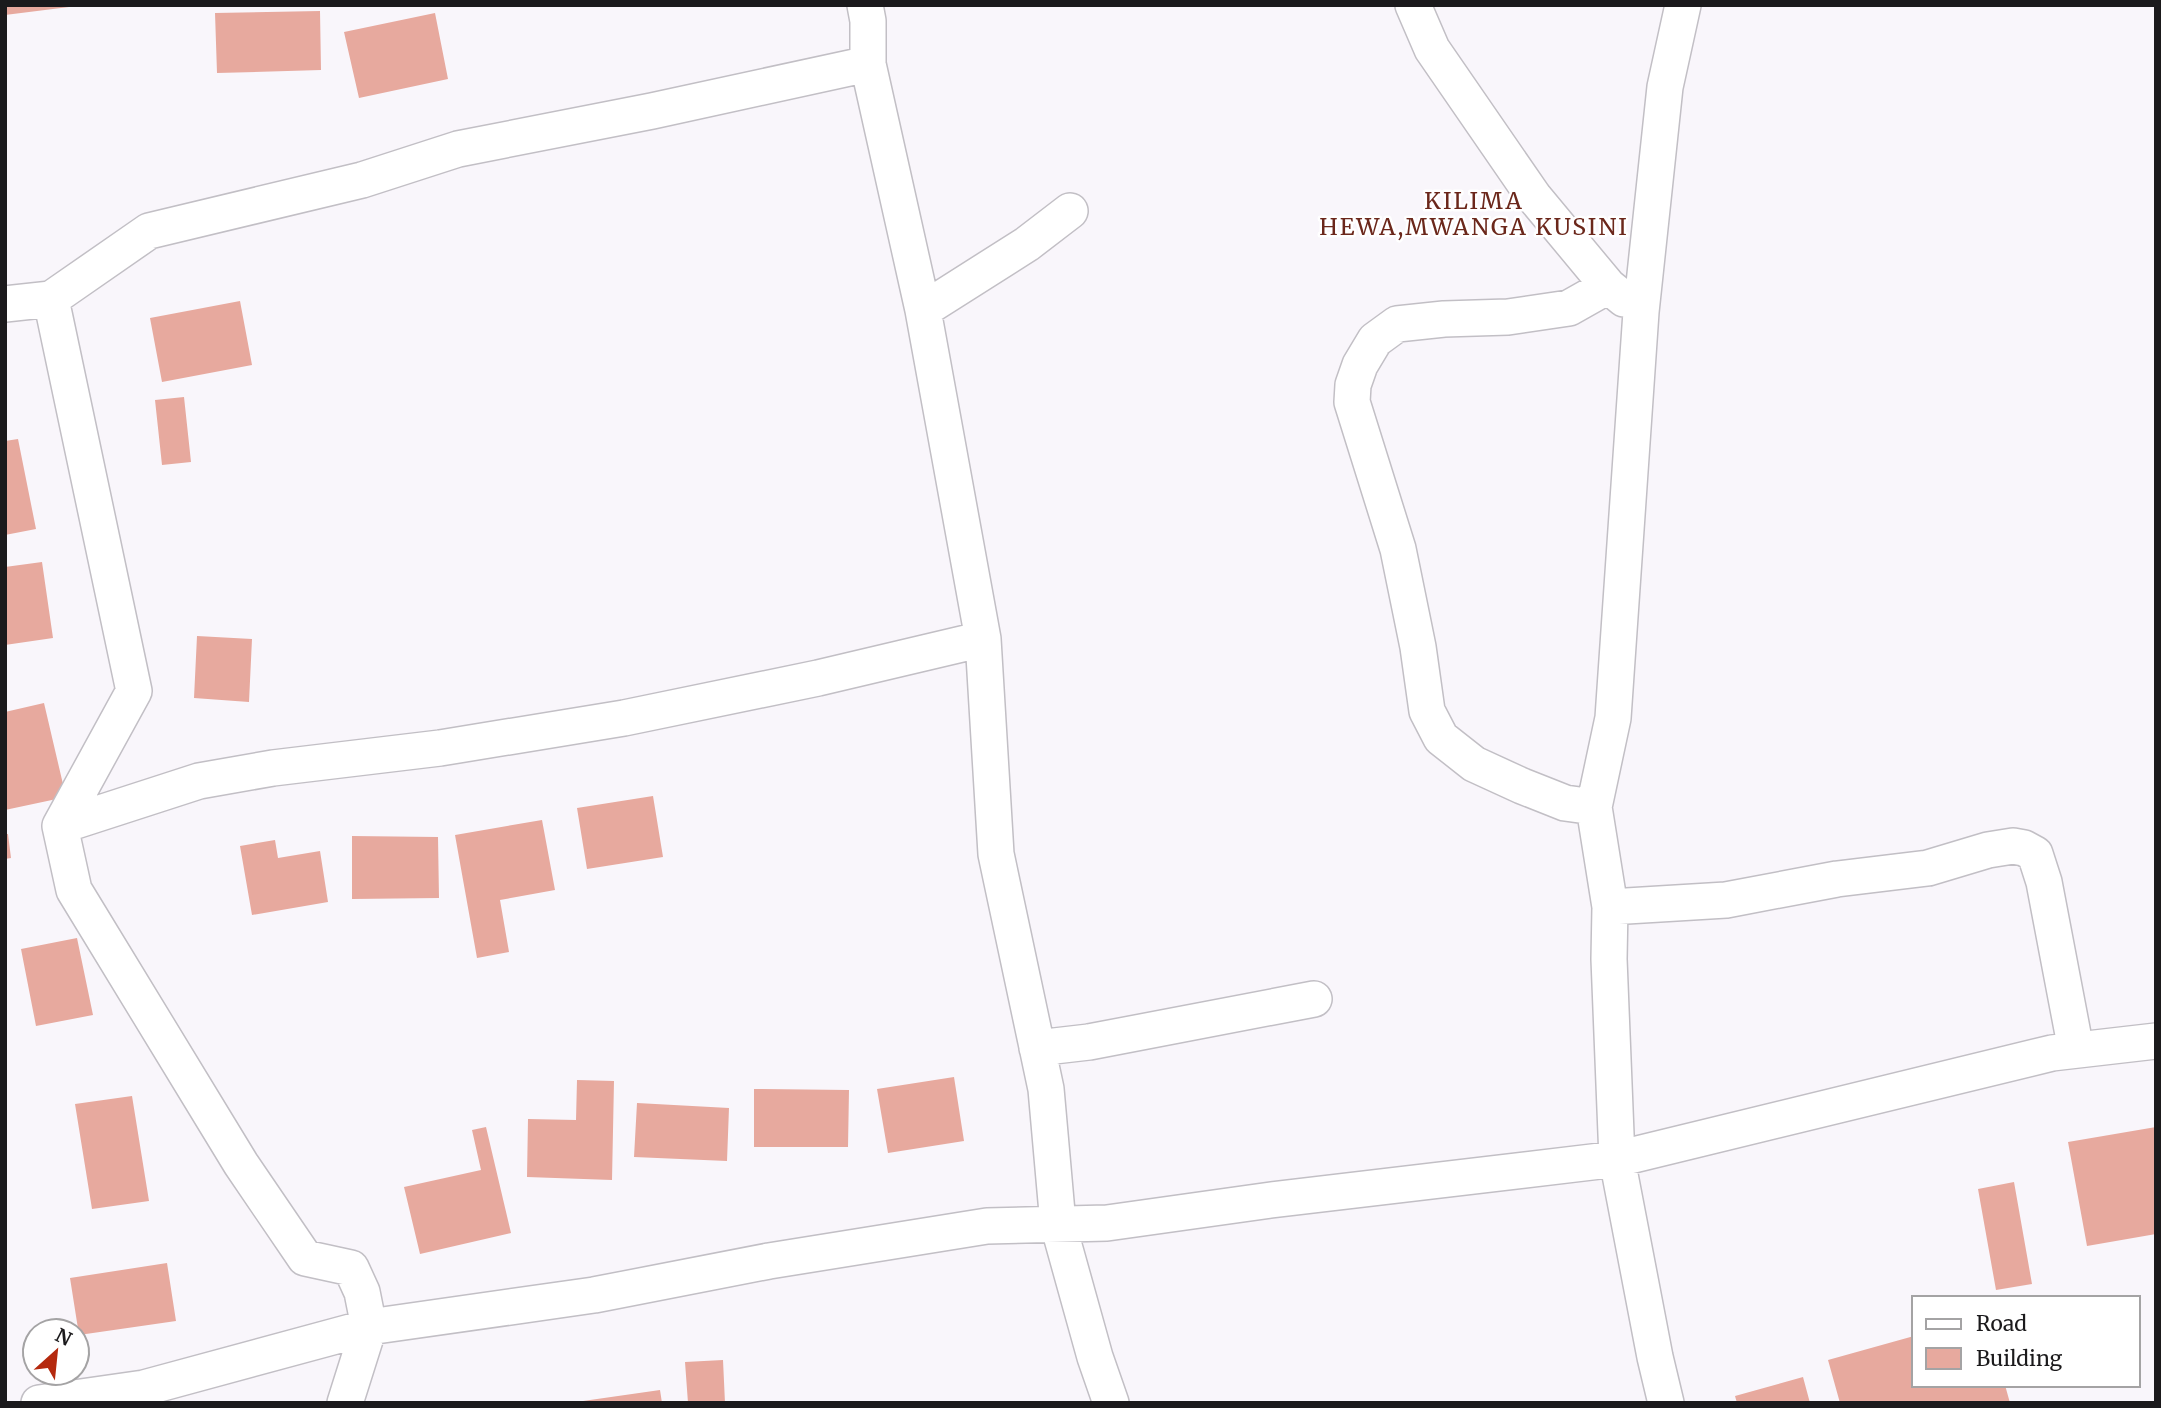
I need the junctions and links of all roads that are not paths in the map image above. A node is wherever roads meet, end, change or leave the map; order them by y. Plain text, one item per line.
1 (865, 5) edge
2 (1413, 5) edge
3 (1683, 5) edge
4 (868, 64) junction
5 (1070, 211) dead end
6 (1608, 286) junction
7 (51, 299) junction
8 (5, 303) edge
9 (923, 310) junction
10 (1641, 312) junction
11 (984, 639) junction
12 (1594, 807) junction
13 (60, 827) junction
14 (1610, 907) junction
15 (1314, 999) dead end
16 (2156, 1041) edge
17 (1037, 1048) junction
18 (2076, 1050) junction
19 (1618, 1159) junction
20 (1058, 1224) junction
21 (369, 1327) junction
22 (39, 1403) edge
23 (345, 1403) edge
24 (1111, 1403) edge
25 (1666, 1403) edge

1 - 4 street
2 - 6 street
3 - 10 street
4 - 7 street
4 - 9 street
5 - 9 street
6 - 10 street
6 - 12 street
7 - 8 street
7 - 13 street
9 - 11 street
10 - 12 street
11 - 13 street
11 - 17 street
12 - 14 street
13 - 21 street
14 - 18 street
14 - 19 street
15 - 17 street
16 - 18 street
17 - 20 street
18 - 19 street
19 - 20 street
19 - 25 street
20 - 21 street
20 - 24 street
21 - 22 street
21 - 23 street

